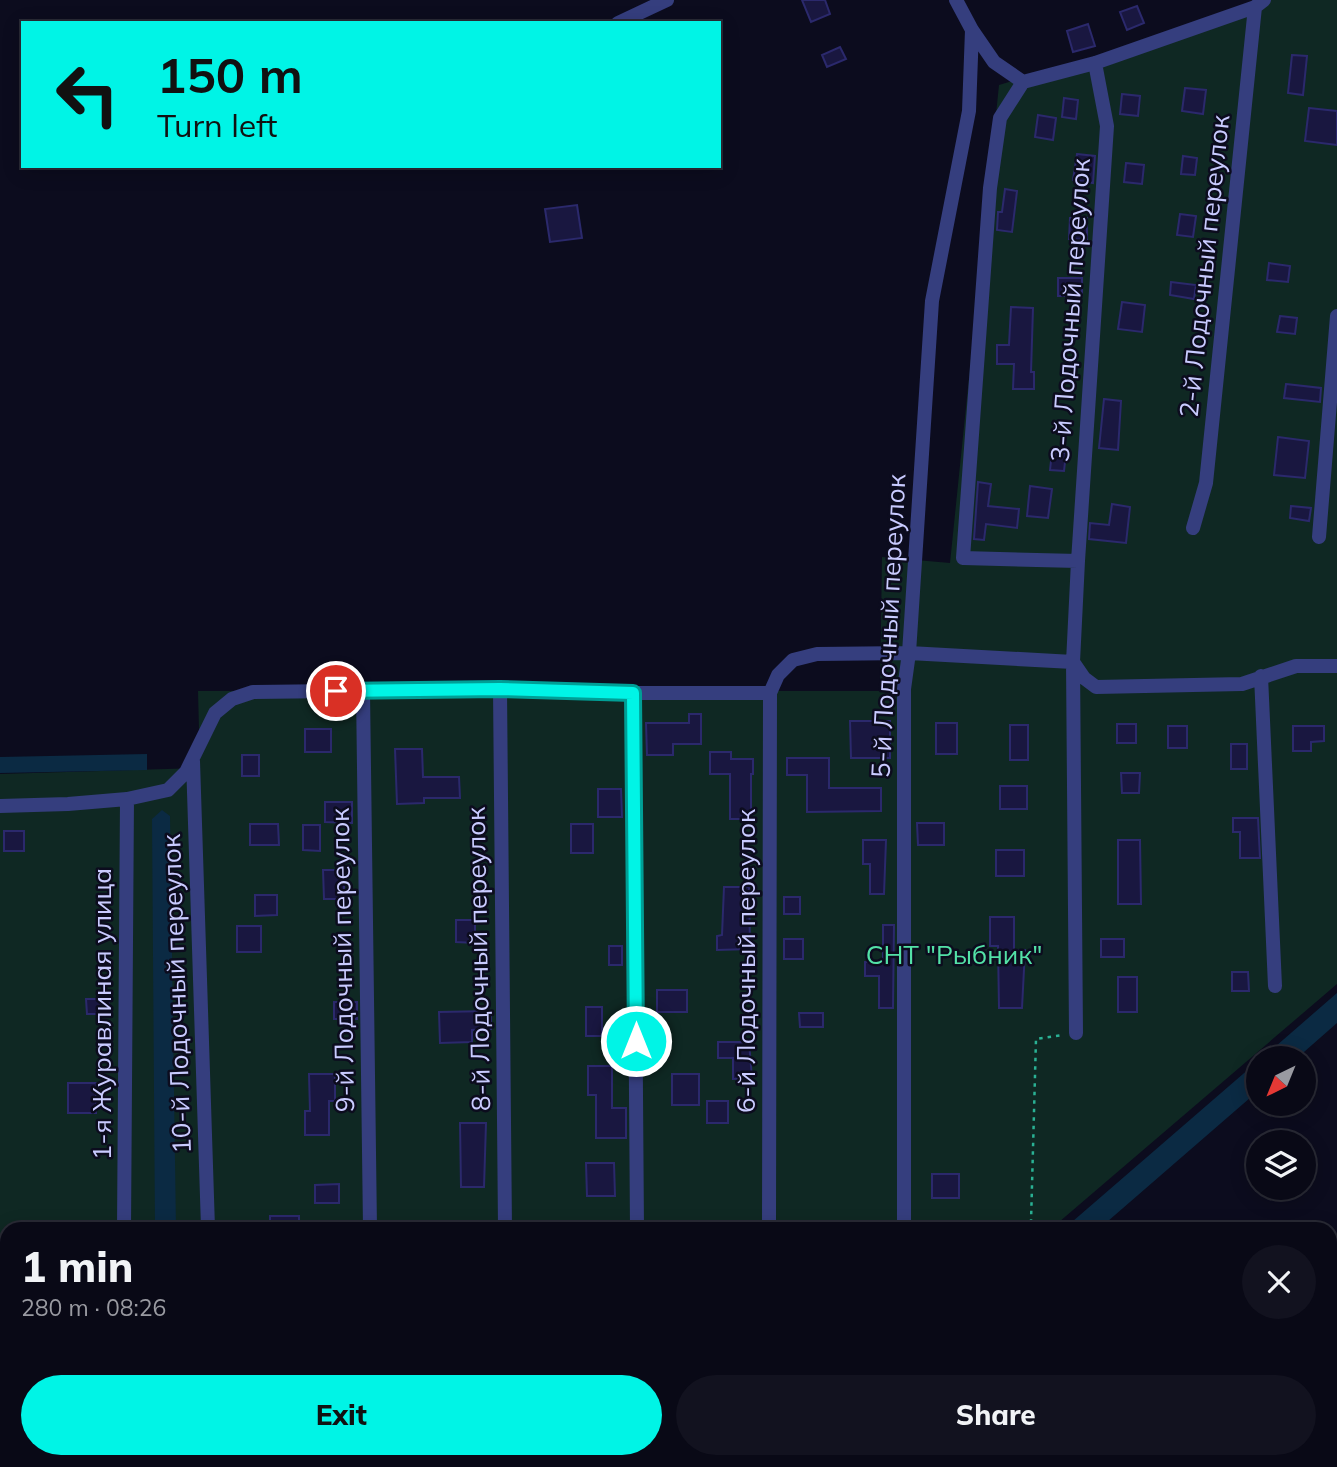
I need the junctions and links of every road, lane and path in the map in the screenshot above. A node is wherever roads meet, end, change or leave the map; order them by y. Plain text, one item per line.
1 (667, 0) edge
2 (956, 0) edge
3 (1259, 3) edge
4 (622, 21) edge
5 (972, 30) junction
6 (1095, 63) junction
7 (1023, 82) junction
8 (1337, 317) edge
9 (1332, 443) edge
10 (1193, 528) dead end
11 (1319, 537) dead end
12 (1077, 561) junction
13 (909, 653) junction
14 (1073, 662) junction
15 (1337, 666) edge
16 (1261, 676) junction
17 (500, 689) junction
18 (363, 691) junction
19 (633, 693) junction
20 (770, 693) junction
21 (193, 759) junction
22 (127, 799) junction
23 (0, 806) edge
24 (1275, 986) dead end
25 (1076, 1033) joint
26 (124, 1222) edge
27 (208, 1222) edge
28 (370, 1222) edge
29 (505, 1222) edge
30 (637, 1222) edge
31 (769, 1222) edge
32 (904, 1222) edge
33 (1031, 1222) edge

1 - 4 street
2 - 5 street
3 - 6 street
3 - 10 street, 2-й Лодочный переулок
5 - 7 street
5 - 13 street, 5-й Лодочный переулок
6 - 7 street
6 - 12 street, 3-й Лодочный переулок
7 - 12 street
8 - 9 street
9 - 11 street
12 - 14 street, 3-й Лодочный переулок
13 - 14 street
13 - 20 street
13 - 32 street, 5-й Лодочный переулок
14 - 16 street
14 - 25 street, 3-й Лодочный переулок
15 - 16 street
16 - 24 street
17 - 18 street
17 - 19 street
17 - 29 street, 8-й Лодочный переулок
18 - 21 street
18 - 28 street, 9-й Лодочный переулок
19 - 20 street
19 - 30 street
20 - 31 street, 6-й Лодочный переулок
21 - 22 street
21 - 27 street, 10-й Лодочный переулок
22 - 23 street
22 - 26 street, 1-я Журавлиная улица
25 - 33 path

